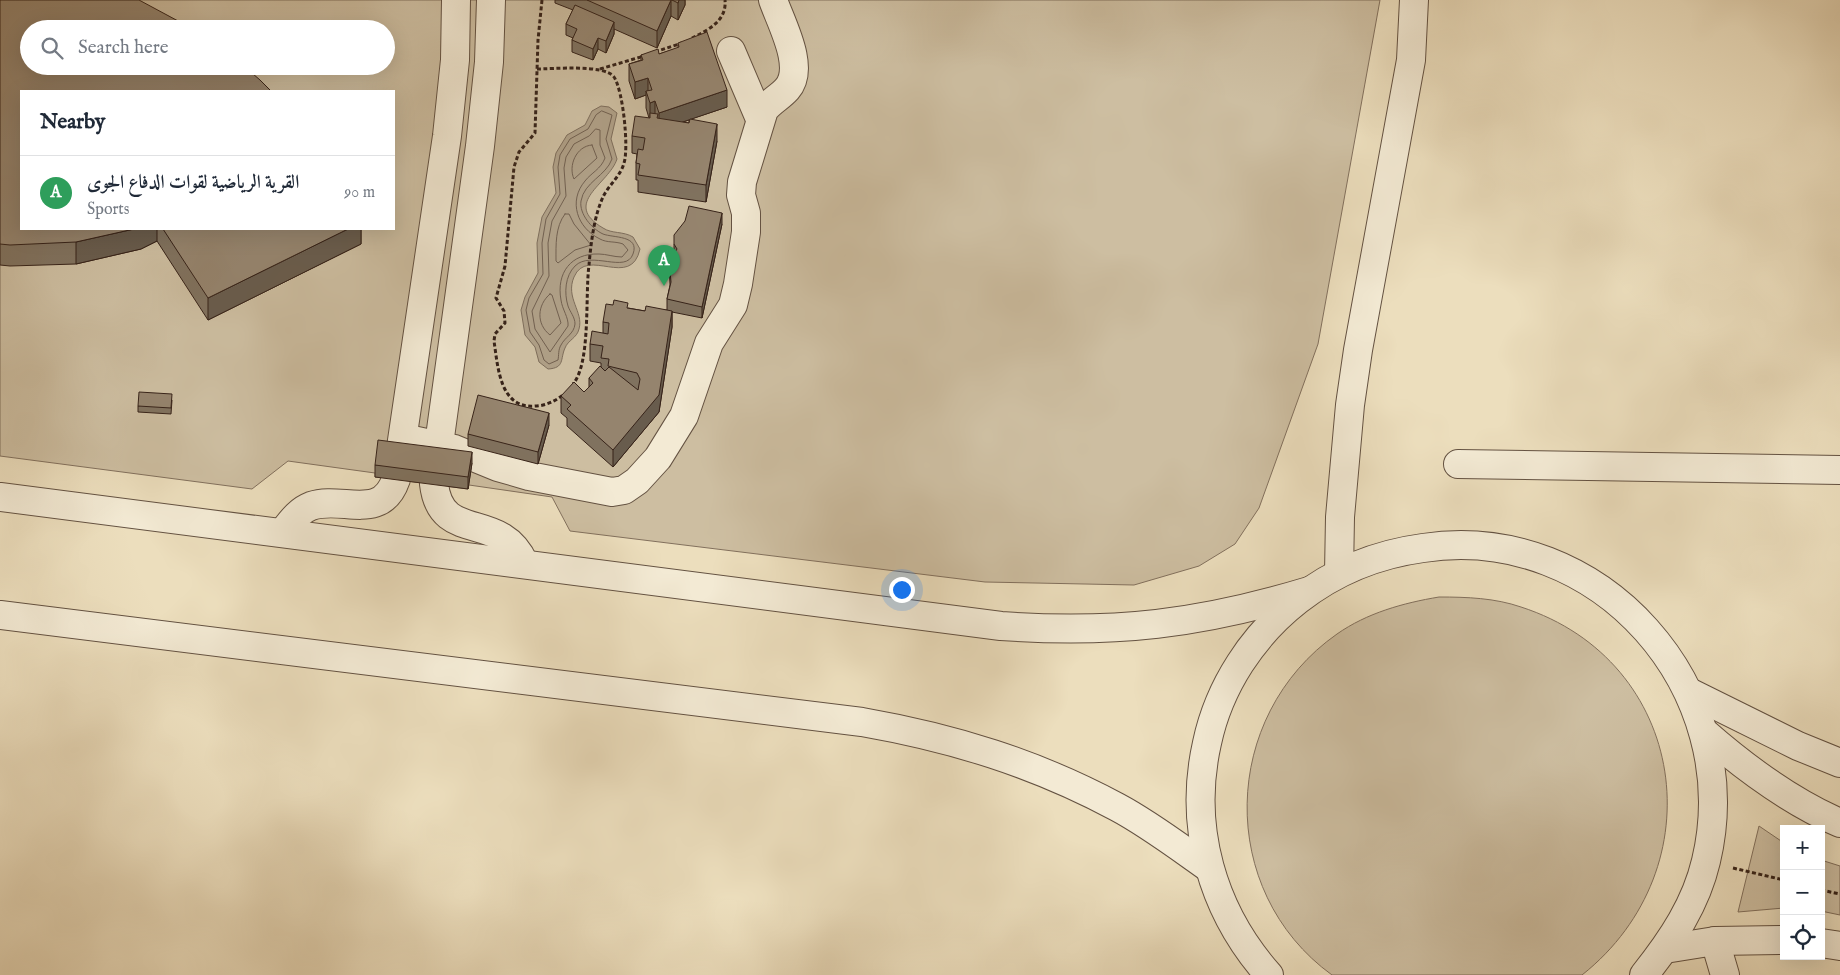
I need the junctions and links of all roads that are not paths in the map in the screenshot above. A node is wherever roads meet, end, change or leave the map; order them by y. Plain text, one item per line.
1 (456, 0) edge
2 (491, 0) edge
3 (773, 0) edge
4 (1414, 0) edge
5 (1431, 0) edge
6 (730, 51) dead end
7 (1410, 60) junction
8 (760, 119) junction
9 (400, 457) junction
10 (436, 462) junction
11 (1458, 464) dead end
12 (1840, 470) edge
13 (0, 497) edge
14 (283, 532) junction
15 (524, 564) junction
16 (1339, 573) junction
17 (1309, 591) junction
18 (0, 614) edge
19 (1689, 692) junction
20 (1704, 732) junction
21 (1840, 763) edge
22 (1840, 823) edge
23 (1209, 868) junction
24 (1780, 940) edge
25 (1715, 941) junction
26 (1825, 944) edge
27 (1840, 946) edge
28 (1666, 949) junction
29 (1269, 975) edge
30 (1644, 975) edge
31 (1725, 975) edge

1 - 9 street
2 - 10 street
3 - 8 street
4 - 7 street
5 - 7 street
6 - 8 street
7 - 16 street
8 - 10 street
9 - 10 street
9 - 14 street
10 - 15 street
11 - 12 street
13 - 14 street
14 - 15 street
15 - 17 street
16 - 17 street
16 - 19 street
17 - 23 street
18 - 23 street
19 - 20 street
19 - 21 street
20 - 22 street
20 - 28 street
23 - 29 street
24 - 25 street
25 - 28 street
25 - 31 street
26 - 27 street
28 - 30 street

